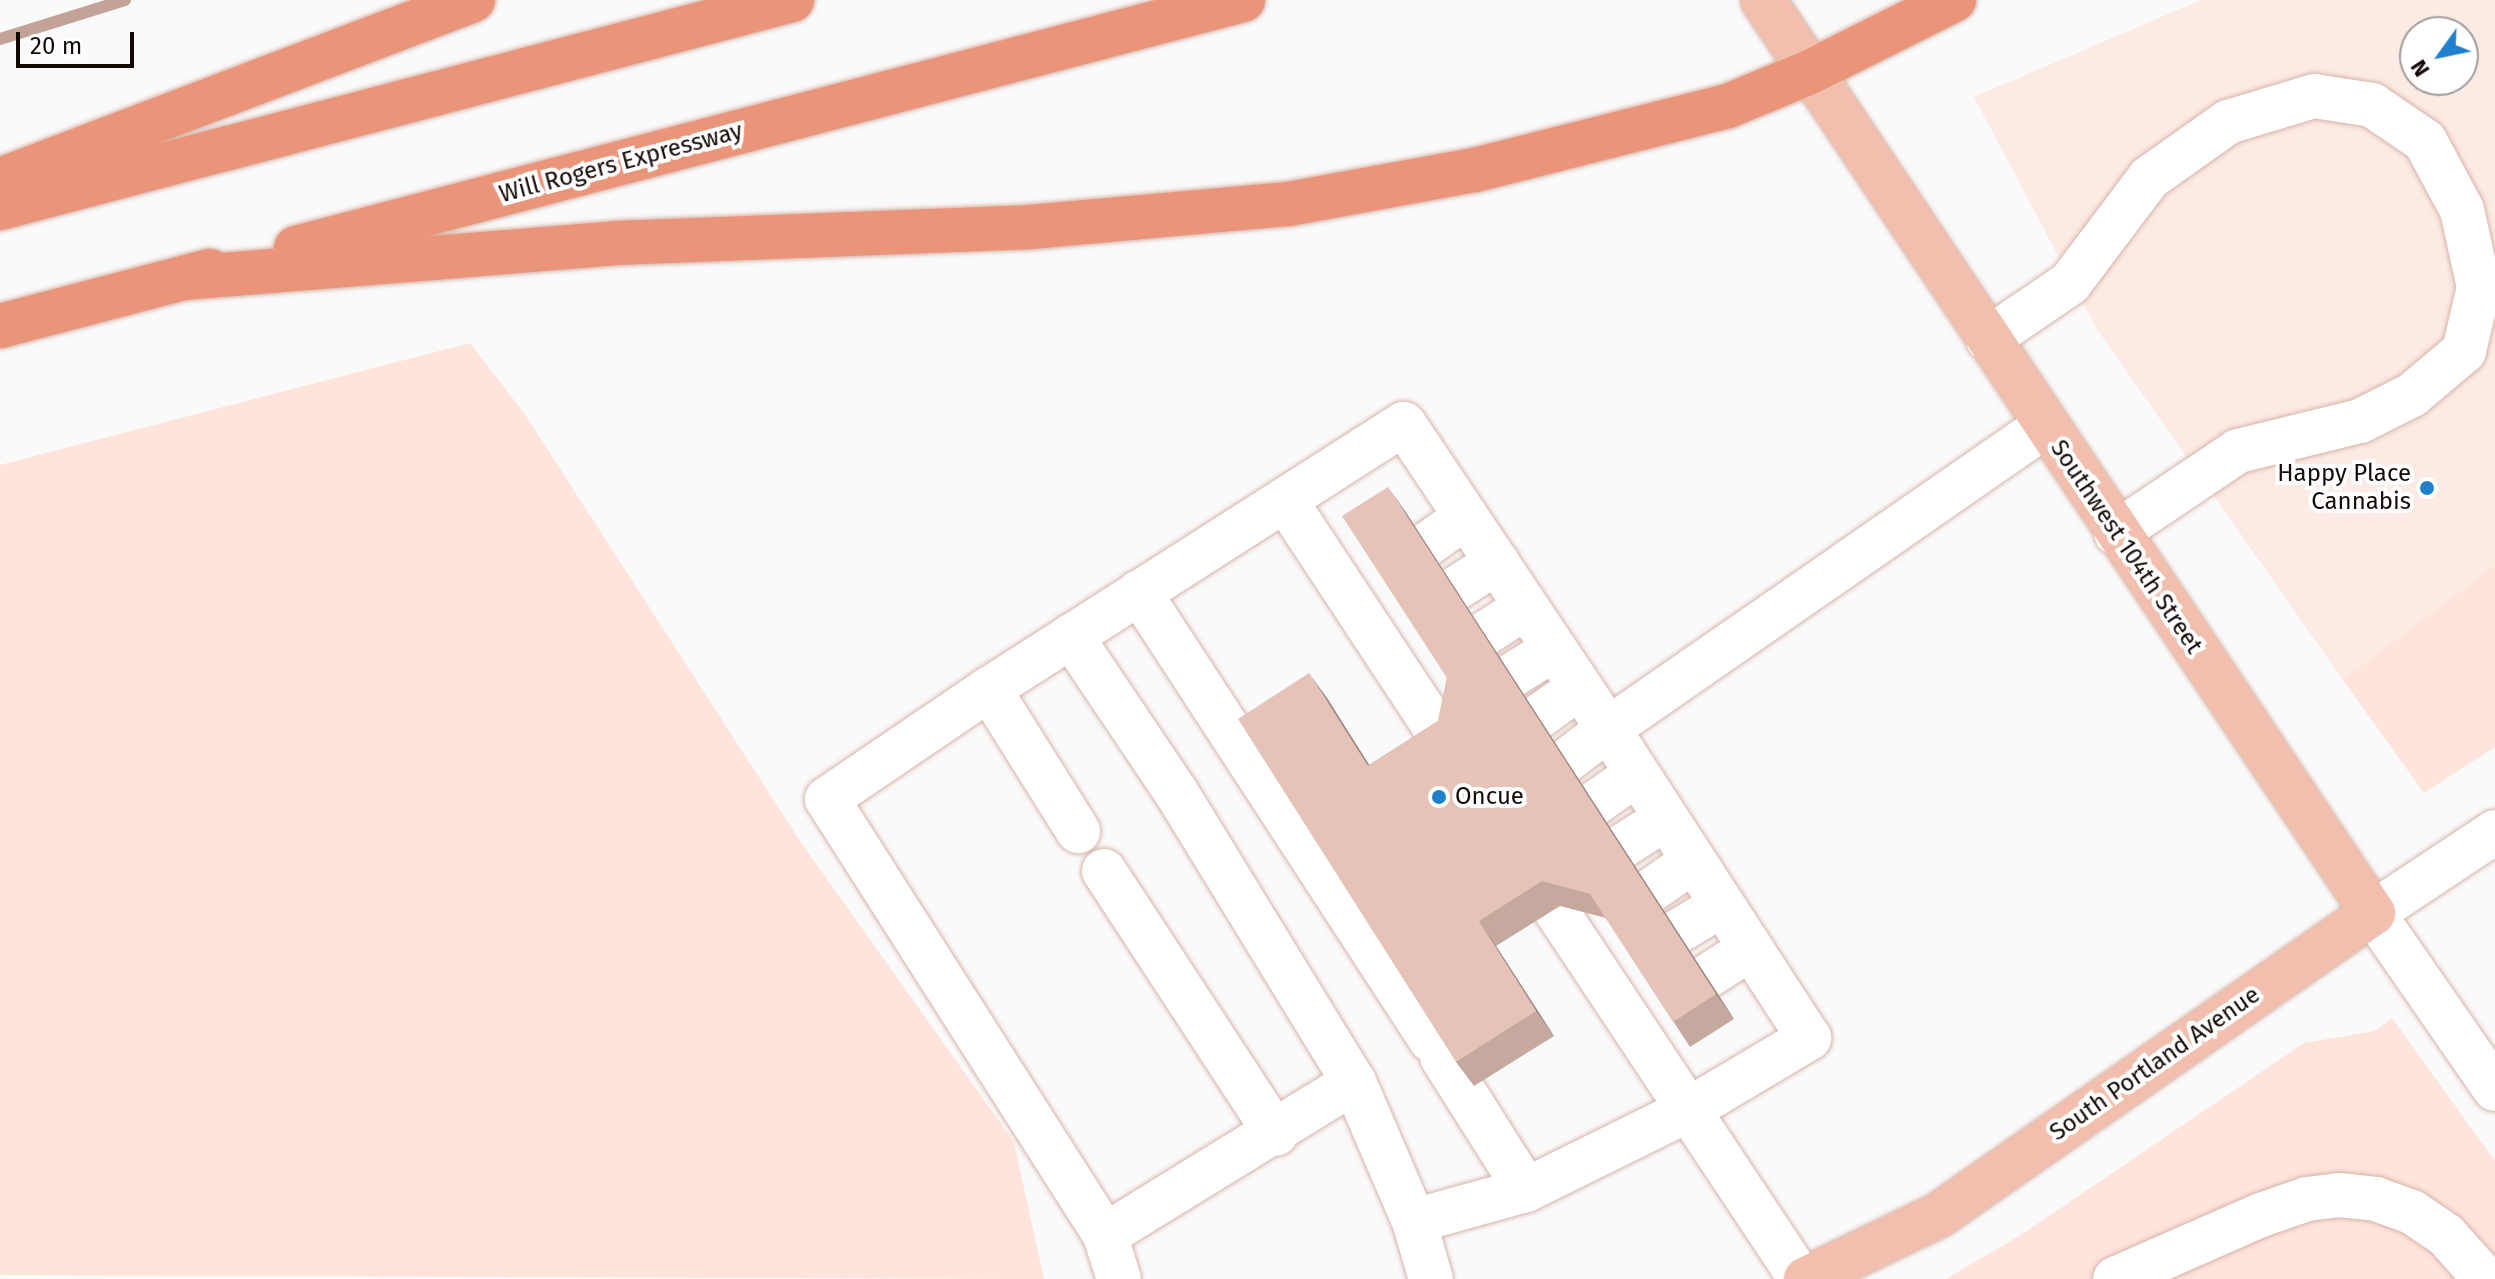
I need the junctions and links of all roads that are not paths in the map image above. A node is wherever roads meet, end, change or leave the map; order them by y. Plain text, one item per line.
1 (473, 0) edge
2 (792, 0) edge
3 (1243, 0) edge
4 (1763, 0) edge
5 (1954, 0) edge
6 (1810, 72) junction
7 (0, 180) edge
8 (0, 208) edge
9 (184, 278) junction
10 (0, 326) edge
11 (1988, 339) junction
12 (2045, 426) junction
13 (1285, 500) junction
14 (1466, 517) junction
15 (2116, 533) junction
16 (1426, 545) edge
17 (1497, 562) junction
18 (1455, 589) edge
19 (1139, 592) junction
20 (1526, 607) junction
21 (1484, 634) edge
22 (1071, 636) junction
23 (1554, 649) junction
24 (1511, 676) edge
25 (1579, 688) junction
26 (989, 689) junction
27 (1538, 717) edge
28 (1449, 725) edge
29 (1608, 729) junction
30 (1566, 761) edge
31 (1635, 775) junction
32 (1594, 804) edge
33 (1665, 819) junction
34 (1078, 831) dead end
35 (2495, 832) edge
36 (1621, 847) edge
37 (1693, 861) junction
38 (1104, 871) dead end
39 (1650, 891) edge
40 (1722, 905) junction
41 (2373, 913) junction
42 (1579, 922) dead end
43 (1677, 932) edge
44 (1750, 949) junction
45 (1706, 977) edge
46 (1354, 1082) junction
47 (2495, 1089) edge
48 (1690, 1109) junction
49 (1276, 1134) junction
50 (1526, 1190) junction
51 (1414, 1221) junction
52 (1105, 1235) junction
53 (1119, 1279) edge
54 (1431, 1279) edge
55 (1804, 1279) edge
56 (2115, 1279) edge
57 (2485, 1279) edge

1 - 7 highway
2 - 8 highway
3 - 9 highway, Will Rogers Expressway
4 - 6 main road, Southwest 104th Street
5 - 6 highway
6 - 9 highway
6 - 11 main road, Southwest 104th Street
9 - 10 highway, Will Rogers Expressway
11 - 12 main road, Southwest 104th Street
11 - 15 street
12 - 15 main road, Southwest 104th Street
12 - 29 street
13 - 14 street
13 - 19 street
13 - 28 street
14 - 16 street
14 - 17 street
15 - 41 main road, Southwest 104th Street
17 - 18 street
17 - 20 street
19 - 22 street
19 - 50 street
20 - 21 street
20 - 23 street
22 - 26 street
22 - 46 street
23 - 24 street
23 - 25 street
25 - 27 street
25 - 29 street
26 - 34 street
26 - 52 street
29 - 30 street
29 - 31 street
31 - 32 street
31 - 33 street
33 - 36 street
33 - 37 street
35 - 41 street, South Portland Avenue
37 - 39 street
37 - 40 street
38 - 49 street
40 - 43 street
40 - 44 street
41 - 47 street, Southwest 104th Street
41 - 55 main road, South Portland Avenue
42 - 48 street
44 - 45 street
44 - 48 street
46 - 49 street
46 - 51 street
48 - 50 street
48 - 55 street
49 - 52 street
50 - 51 street
51 - 54 street
52 - 53 street
56 - 57 street

